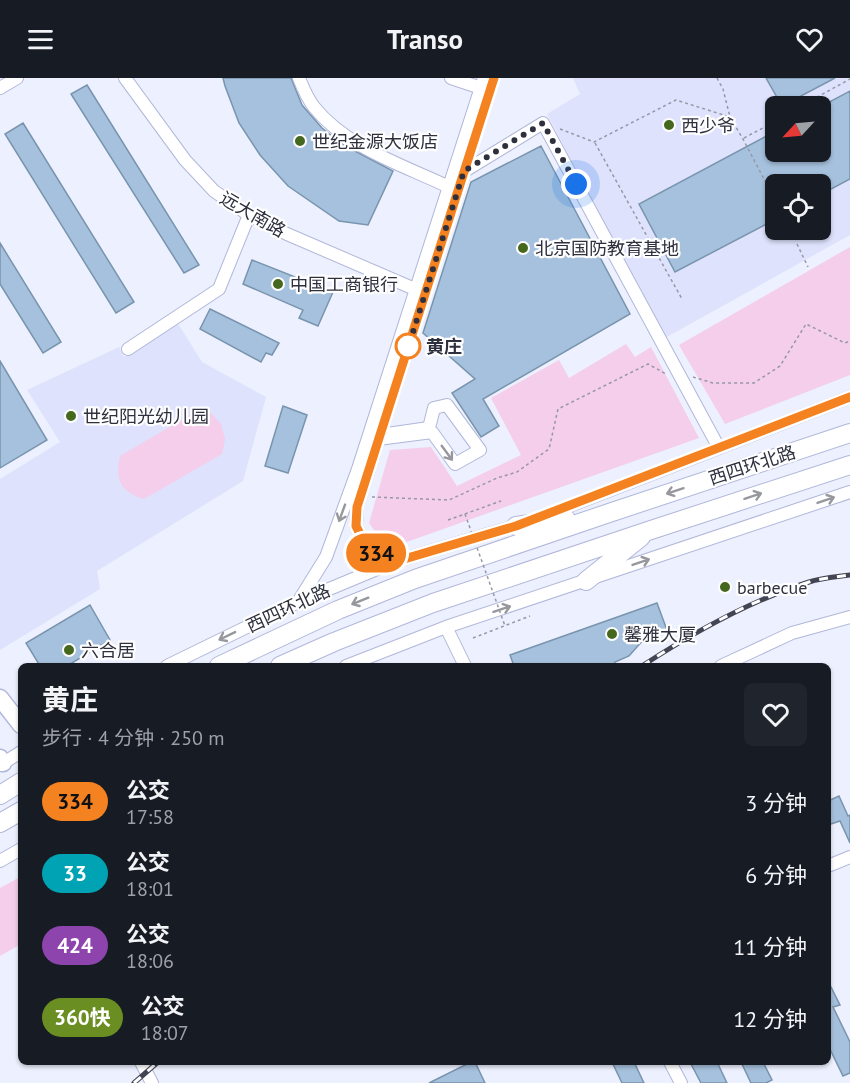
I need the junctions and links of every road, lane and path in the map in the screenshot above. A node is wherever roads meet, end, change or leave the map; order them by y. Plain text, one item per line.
1 (17, 78) edge
2 (125, 78) edge
3 (299, 78) edge
4 (451, 78) edge
5 (494, 78) edge
6 (717, 78) edge
7 (850, 79) edge
8 (482, 83) edge
9 (0, 88) edge
10 (819, 96) edge
11 (730, 117) junction
12 (543, 123) junction
13 (765, 127) edge
14 (743, 139) junction
15 (594, 142) junction
16 (455, 178) junction
17 (765, 181) edge
18 (249, 215) junction
19 (797, 244) dead end
20 (808, 267) dead end
21 (420, 292) junction
22 (682, 299) dead end
23 (850, 341) edge
24 (128, 349) dead end
25 (678, 373) junction
26 (850, 397) edge
27 (850, 433) edge
28 (379, 437) junction
29 (719, 448) junction
30 (850, 465) edge
31 (850, 492) edge
32 (370, 497) dead end
33 (501, 501) dead end
34 (609, 513) junction
35 (465, 514) junction
36 (448, 520) dead end
37 (516, 526) junction
38 (651, 530) junction
39 (394, 562) junction
40 (586, 581) junction
41 (298, 602) junction
42 (530, 616) dead end
43 (850, 617) edge
44 (505, 626) junction
45 (446, 627) junction
46 (473, 638) dead end
47 (173, 663) edge
48 (225, 663) edge
49 (287, 663) edge
50 (354, 663) edge
51 (464, 663) edge
52 (727, 663) edge
53 (0, 698) edge
54 (18, 721) edge
55 (18, 754) edge
56 (1, 762) edge
57 (18, 784) edge
58 (0, 795) edge
59 (18, 813) edge
60 (0, 824) edge
61 (18, 851) edge
62 (850, 857) edge
63 (0, 861) edge
64 (831, 865) edge
65 (143, 1065) edge
66 (672, 1065) edge
67 (152, 1083) edge
68 (681, 1083) edge

1 - 9 street
2 - 18 street, 远大南路
3 - 16 street
4 - 8 street
5 - 16 street
6 - 11 path
7 - 10 path
8 - 16 street
11 - 14 path
11 - 15 path
12 - 15 path
12 - 16 street
12 - 25 street
13 - 14 path
14 - 17 path
15 - 22 path
16 - 21 street
16 - 21 street
18 - 21 street, 远大南路
18 - 24 street
19 - 20 path
21 - 28 street
21 -> 41 street
23 - 25 path
25 - 29 street
25 - 32 path
26 - 29 street, 西四环北路
27 -> 34 highway, 西四环北路
28 -> 28 street
28 - 39 street
29 - 37 street, 西四环北路
38 -> 30 highway, 西四环北路
40 -> 31 street
33 - 35 path
34 - 37 highway
34 -> 48 highway, 西四环北路
35 - 36 path
35 - 44 path, bridge
37 - 39 street, 西四环北路
38 - 40 highway
38 - 49 highway, 西四环北路
39 - 41 street, 西四环北路
45 -> 40 street
41 -> 47 street, 西四环北路
42 - 44 path
43 - 52 street
44 - 46 path
45 - 50 street
45 - 51 street
53 - 54 main road
55 - 56 street
57 - 58 highway
59 - 60 highway
61 - 63 street
62 - 64 street
65 - 67 street
66 - 68 street

